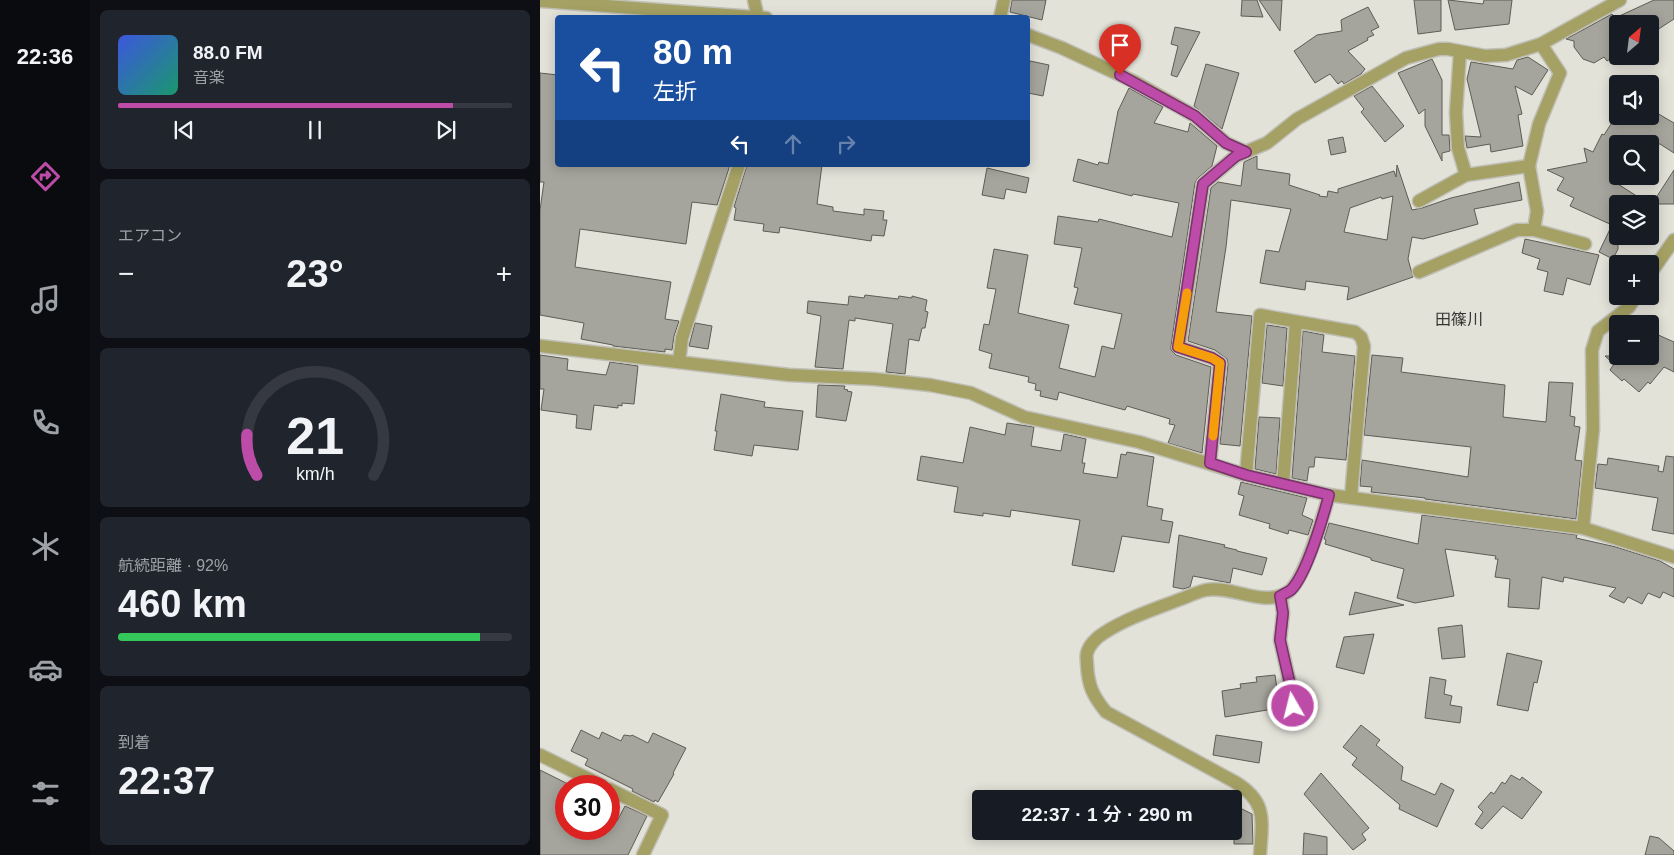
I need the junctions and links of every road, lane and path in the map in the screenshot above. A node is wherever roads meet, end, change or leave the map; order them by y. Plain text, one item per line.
1 (754, 0) edge
2 (1004, 0) edge
3 (1620, 0) edge
4 (540, 1) edge
5 (731, 15) edge
6 (758, 15) edge
7 (1001, 15) edge
8 (1030, 36) edge
9 (1541, 44) junction
10 (1460, 52) junction
11 (1246, 152) junction
12 (1530, 166) junction
13 (738, 167) edge
14 (1466, 175) junction
15 (1419, 201) dead end
16 (1534, 230) junction
17 (1674, 240) edge
18 (1585, 244) dead end
19 (1659, 261) edge
20 (1419, 272) dead end
21 (1630, 305) edge
22 (1296, 322) junction
23 (540, 346) edge
24 (679, 362) junction
25 (1210, 463) junction
26 (1246, 475) junction
27 (1283, 484) junction
28 (1329, 495) junction
29 (1351, 497) junction
30 (1583, 528) junction
31 (1674, 557) edge
32 (1280, 596) junction
33 (1293, 706) dead end
34 (540, 755) edge
35 (581, 775) edge
36 (620, 794) edge
37 (643, 855) edge
38 (1260, 855) edge

1 - 6 street
2 - 7 street
3 - 9 street
4 - 5 street
8 - 11 street
9 - 10 street
9 - 12 street
10 - 11 street
10 - 14 street
11 - 25 street
12 - 14 street
12 - 16 street
13 - 24 street
14 - 15 street
16 - 18 street
16 - 20 street
17 - 19 street
21 - 30 street
22 - 26 street
22 - 27 street
22 - 29 street
23 - 24 street
24 - 25 street
25 - 26 street
26 - 27 street
27 - 28 street
28 - 29 street
28 - 32 street
29 - 30 street
30 - 31 street
32 - 33 street
32 - 38 street
34 - 35 street
36 - 37 street

